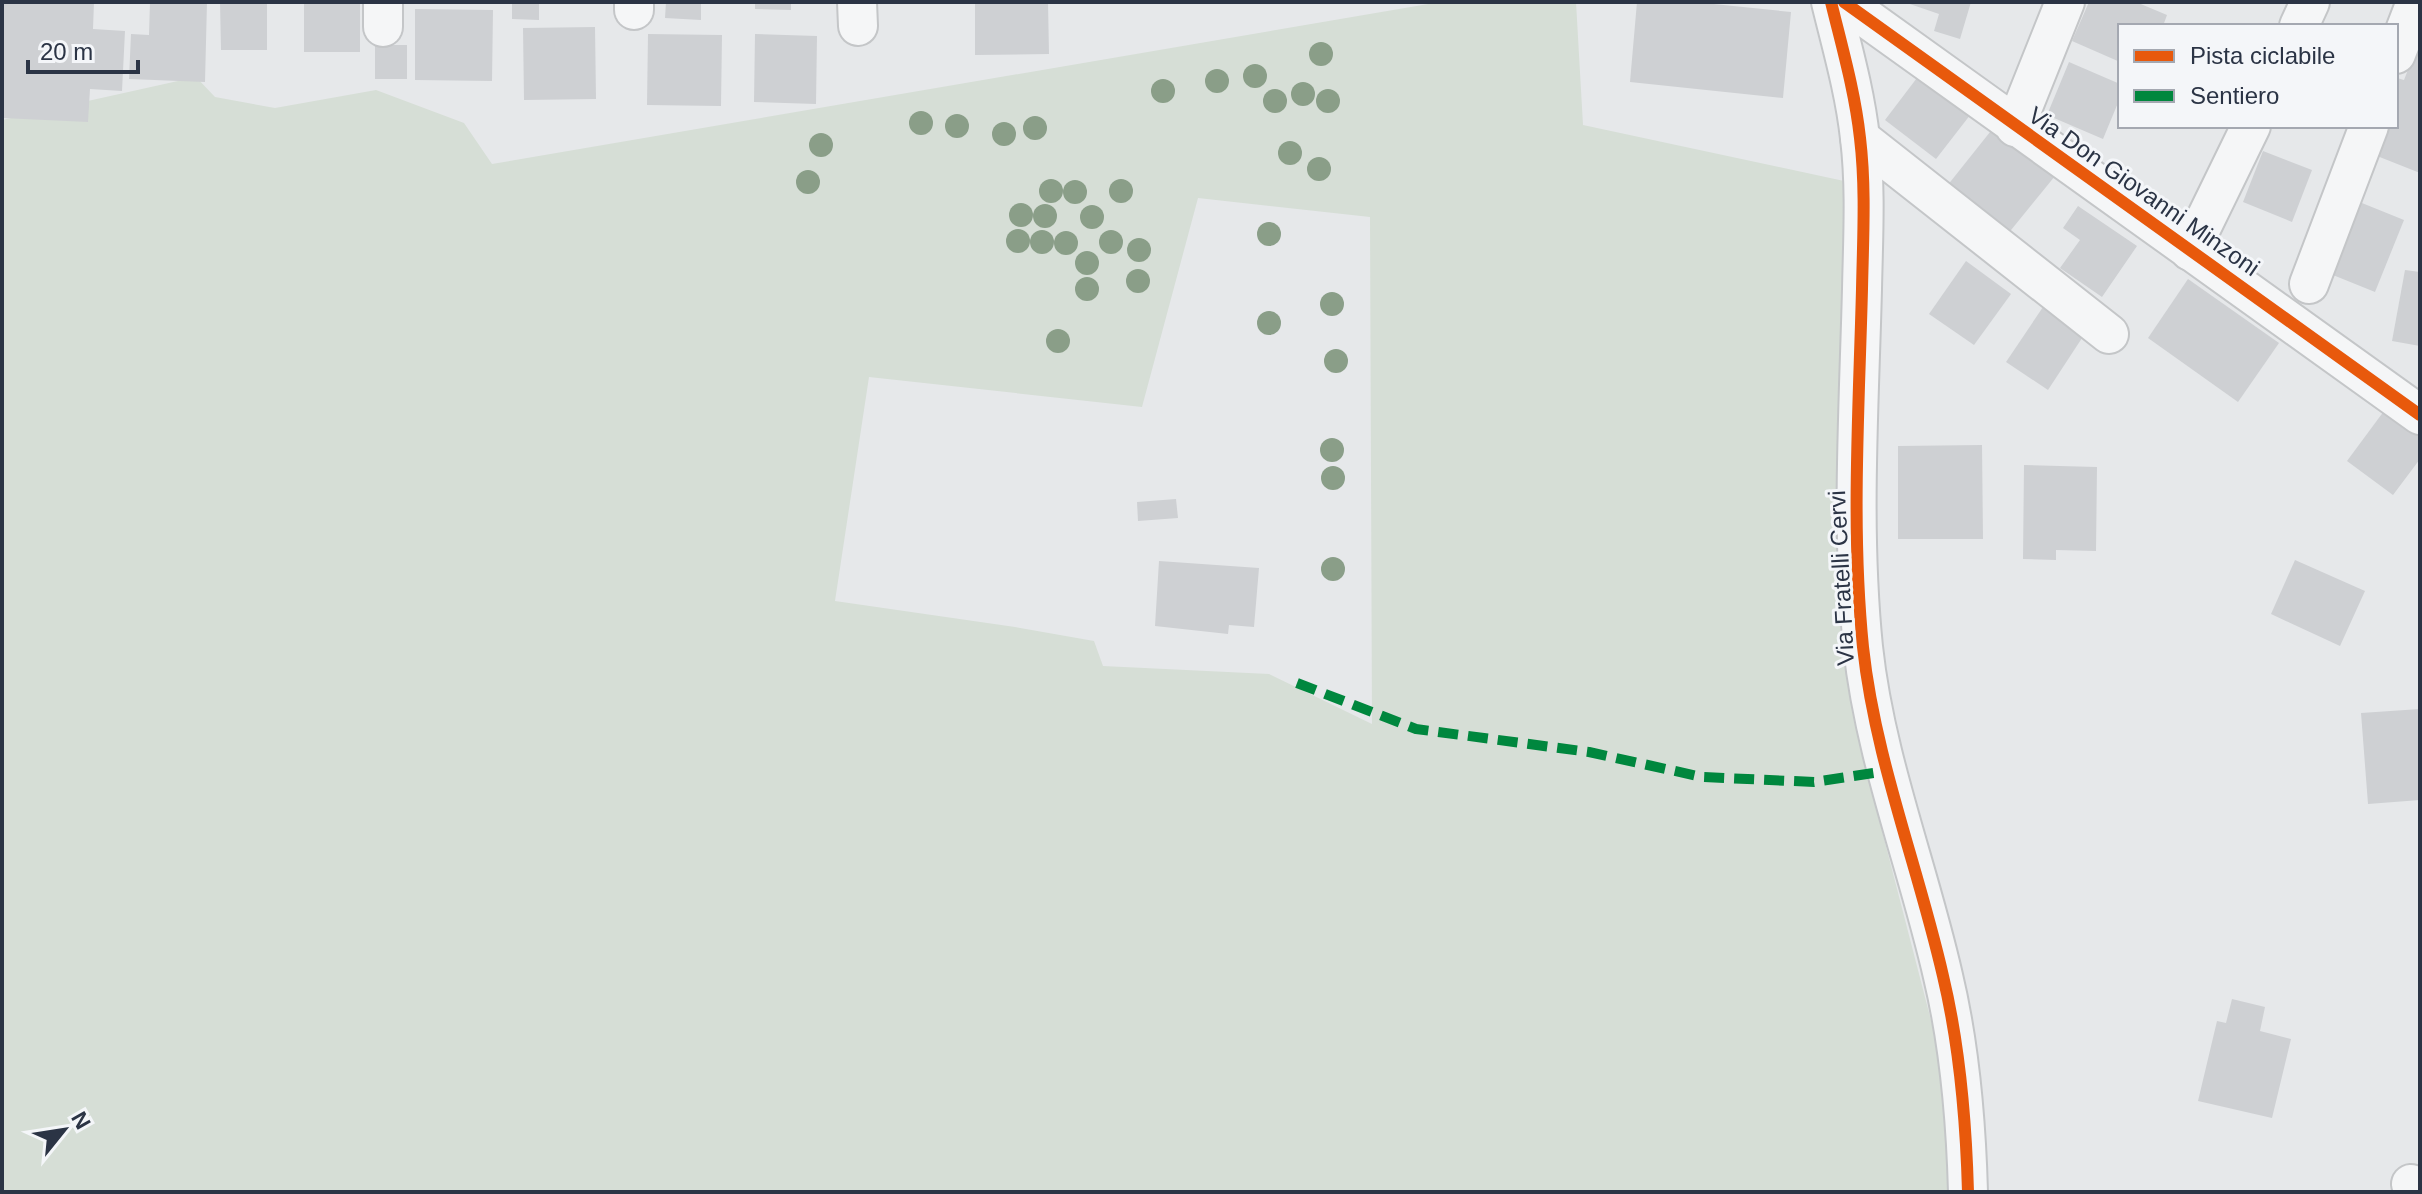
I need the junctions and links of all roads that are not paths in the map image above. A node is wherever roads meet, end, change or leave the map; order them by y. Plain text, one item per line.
1 (1831, 2) edge
2 (1844, 2) edge
3 (2065, 2) edge
4 (2310, 2) edge
5 (2416, 2) edge
6 (2300, 24) edge
7 (2398, 49) edge
8 (2015, 127) junction
9 (2250, 128) edge
10 (2368, 128) edge
11 (1860, 138) junction
12 (2190, 251) junction
13 (2309, 284) dead end
14 (2109, 334) dead end
15 (2420, 415) edge
16 (1968, 1192) edge

1 - 11 street, Via Fratelli Cervi
2 - 8 street, Via Don Giovanni Minzoni
3 - 8 street
4 - 6 street
5 - 7 street
8 - 12 street, Via Don Giovanni Minzoni
9 - 12 street
10 - 13 street
11 - 14 street
11 - 16 street, Via Fratelli Cervi
12 - 15 street, Via Don Giovanni Minzoni

